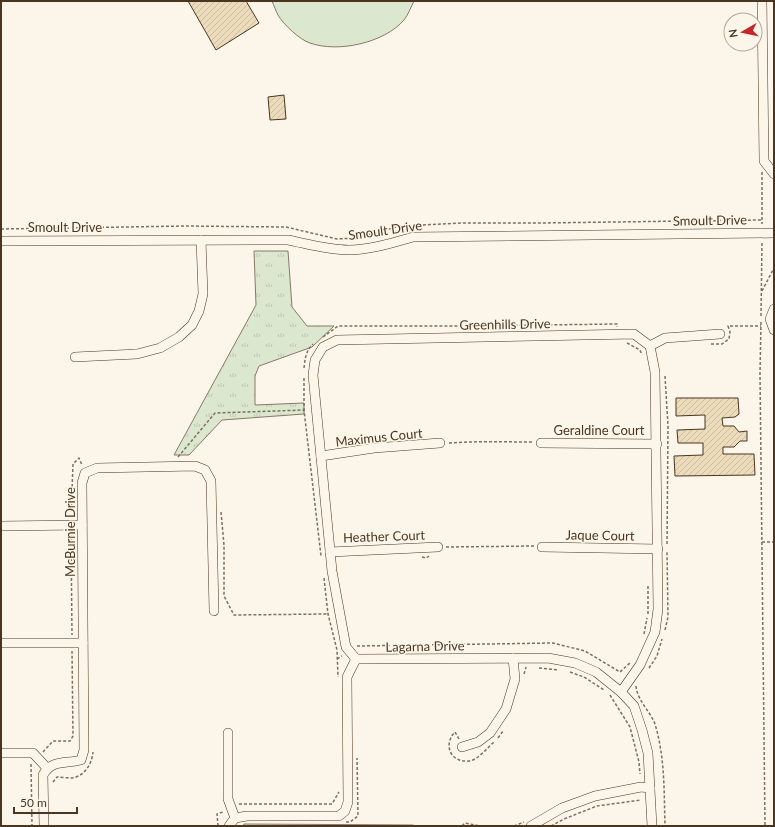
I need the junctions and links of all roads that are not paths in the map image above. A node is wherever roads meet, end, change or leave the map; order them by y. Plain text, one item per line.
1 (762, 1) edge
2 (774, 174) edge
3 (774, 233) edge
4 (201, 240) junction
5 (1, 241) edge
6 (774, 309) edge
7 (774, 330) edge
8 (720, 334) dead end
9 (650, 346) junction
10 (75, 357) dead end
11 (440, 443) road end
12 (541, 443) road end
13 (656, 444) junction
14 (321, 456) junction
15 (82, 525) junction
16 (1, 526) edge
17 (438, 547) road end
18 (542, 547) road end
19 (658, 549) junction
20 (330, 552) junction
21 (214, 611) dead end
22 (1, 643) edge
23 (83, 643) junction
24 (356, 659) junction
25 (514, 662) junction
26 (621, 692) junction
27 (228, 733) dead end
28 (462, 747) dead end
29 (1, 753) edge
30 (47, 768) junction
31 (645, 787) junction
32 (235, 818) junction
33 (44, 826) edge
34 (229, 826) edge
35 (531, 826) edge
36 (652, 826) edge

1 - 2 street
3 - 4 street, Smoult Drive
4 - 5 street, Smoult Drive
4 - 10 street
6 - 7 street
8 - 9 street
9 - 13 street
9 - 14 street, Greenhills Drive
11 - 14 street, Maximus Court
12 - 13 street, Geraldine Court
13 - 19 street
14 - 20 street, Greenhills Drive
15 - 16 street
15 - 21 street, McBurnie Drive
15 - 23 street, McBurnie Drive
17 - 20 street, Heather Court
18 - 19 street, Jaque Court
19 - 26 street
20 - 24 street, Greenhills Drive
22 - 23 street
23 - 30 street, McBurnie Drive
24 - 25 street, Lagarna Drive
24 - 32 street
25 - 26 street, Lagarna Drive
25 - 28 street
26 - 31 street, Lagarna Drive
27 - 32 street
29 - 30 street
30 - 33 street
31 - 35 street
31 - 36 street, Lagarna Drive
32 - 34 street

